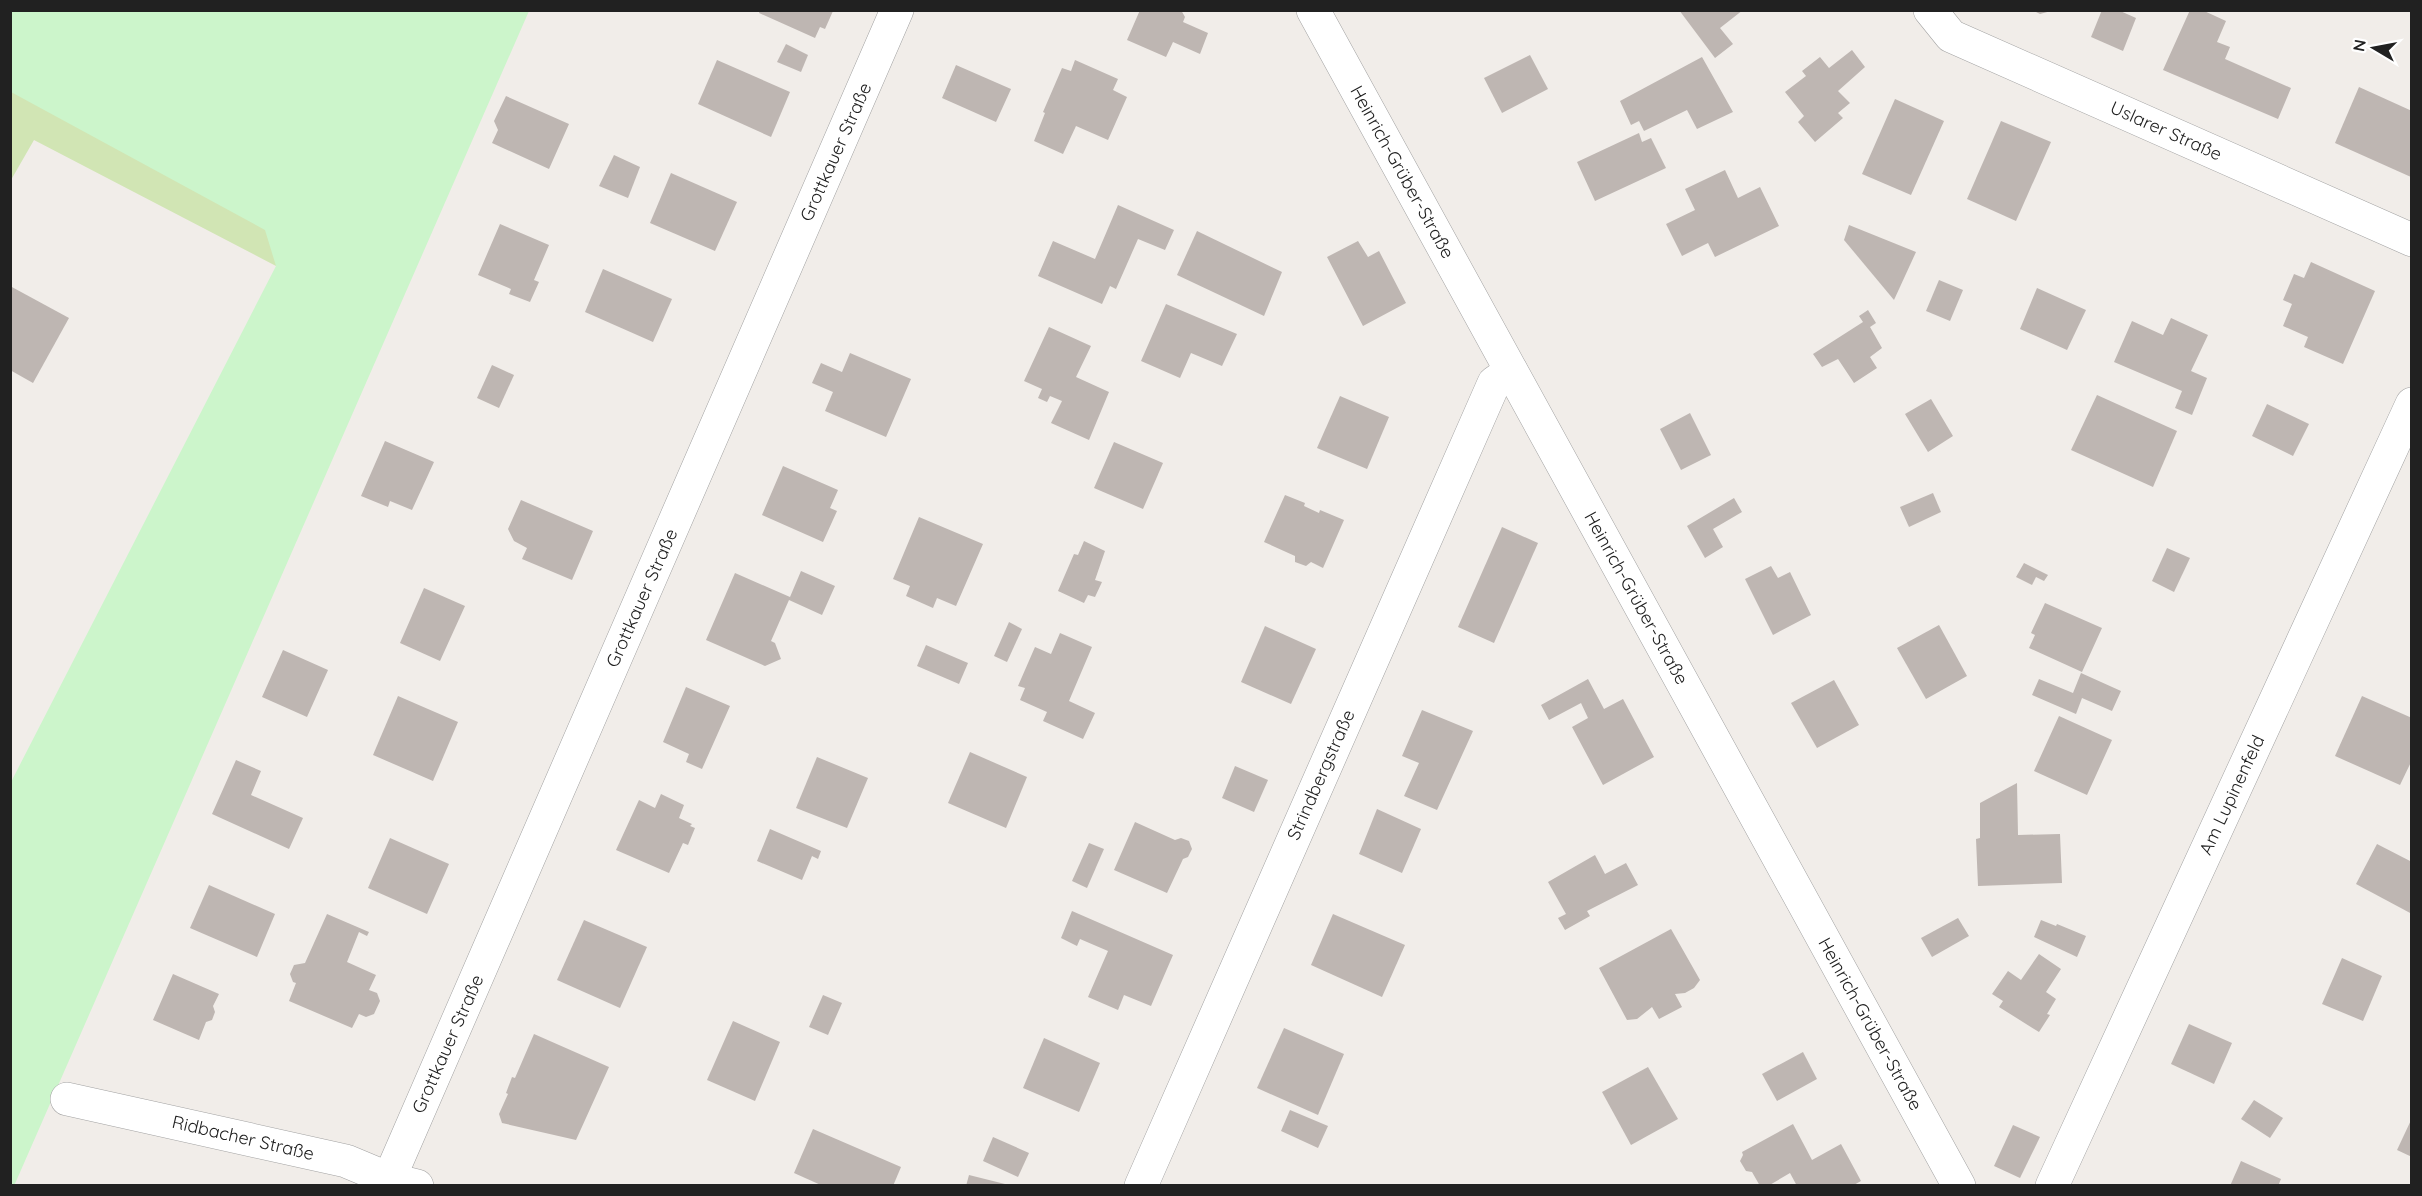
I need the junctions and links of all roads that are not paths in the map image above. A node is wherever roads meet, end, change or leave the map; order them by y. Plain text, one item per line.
1 (897, 10) edge
2 (1313, 10) edge
3 (1930, 10) edge
4 (2412, 240) edge
5 (1511, 371) junction
6 (2412, 404) edge
7 (67, 1099) dead end
8 (398, 1183) edge
9 (1141, 1185) edge
10 (1959, 1185) edge
11 (2052, 1185) edge

1 - 8 street, Grottkauer Straße
2 - 5 street, Heinrich-Grüber-Straße
3 - 4 street, Uslarer Straße
5 - 9 street, Strindbergstraße
5 - 10 street, Heinrich-Grüber-Straße
6 - 11 street, Am Lupinenfeld
7 - 8 street, Ridbacher Straße

